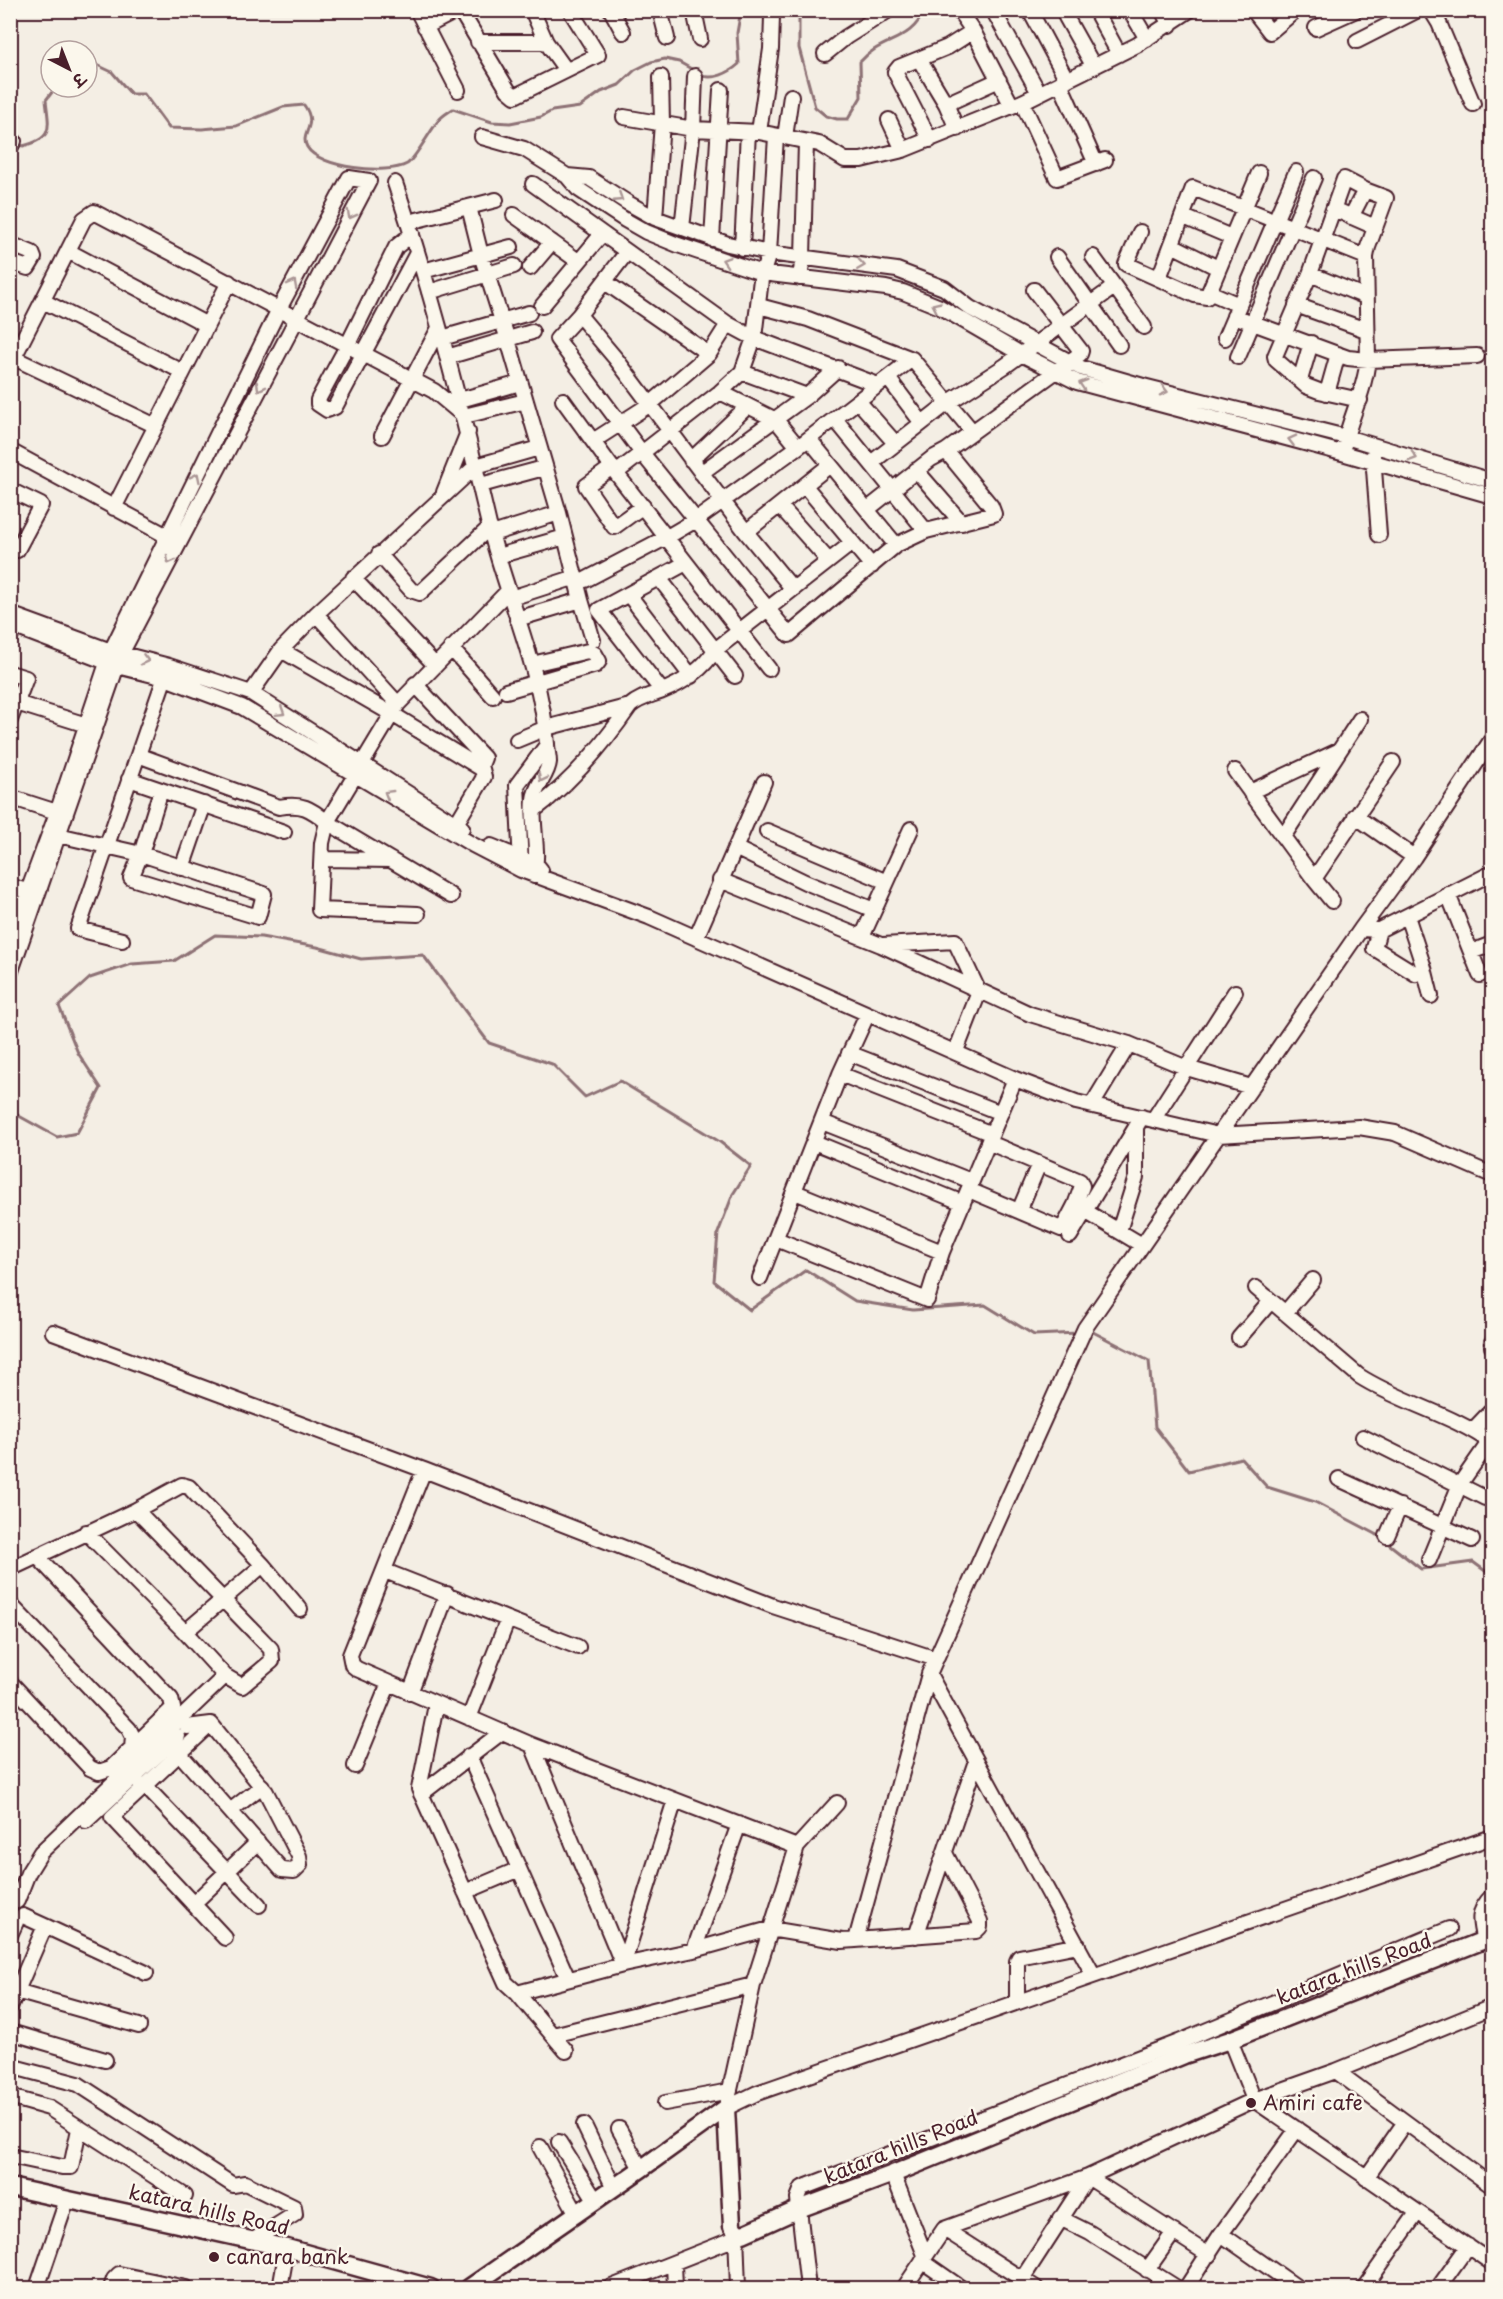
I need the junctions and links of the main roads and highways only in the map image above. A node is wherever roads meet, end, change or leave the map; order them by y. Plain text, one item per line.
1 (1488, 1939) edge
2 (10, 2187) edge
3 (431, 2289) edge
4 (469, 2289) edge

1 - 4 main road, katara hills Road
2 - 3 main road, katara hills Road

